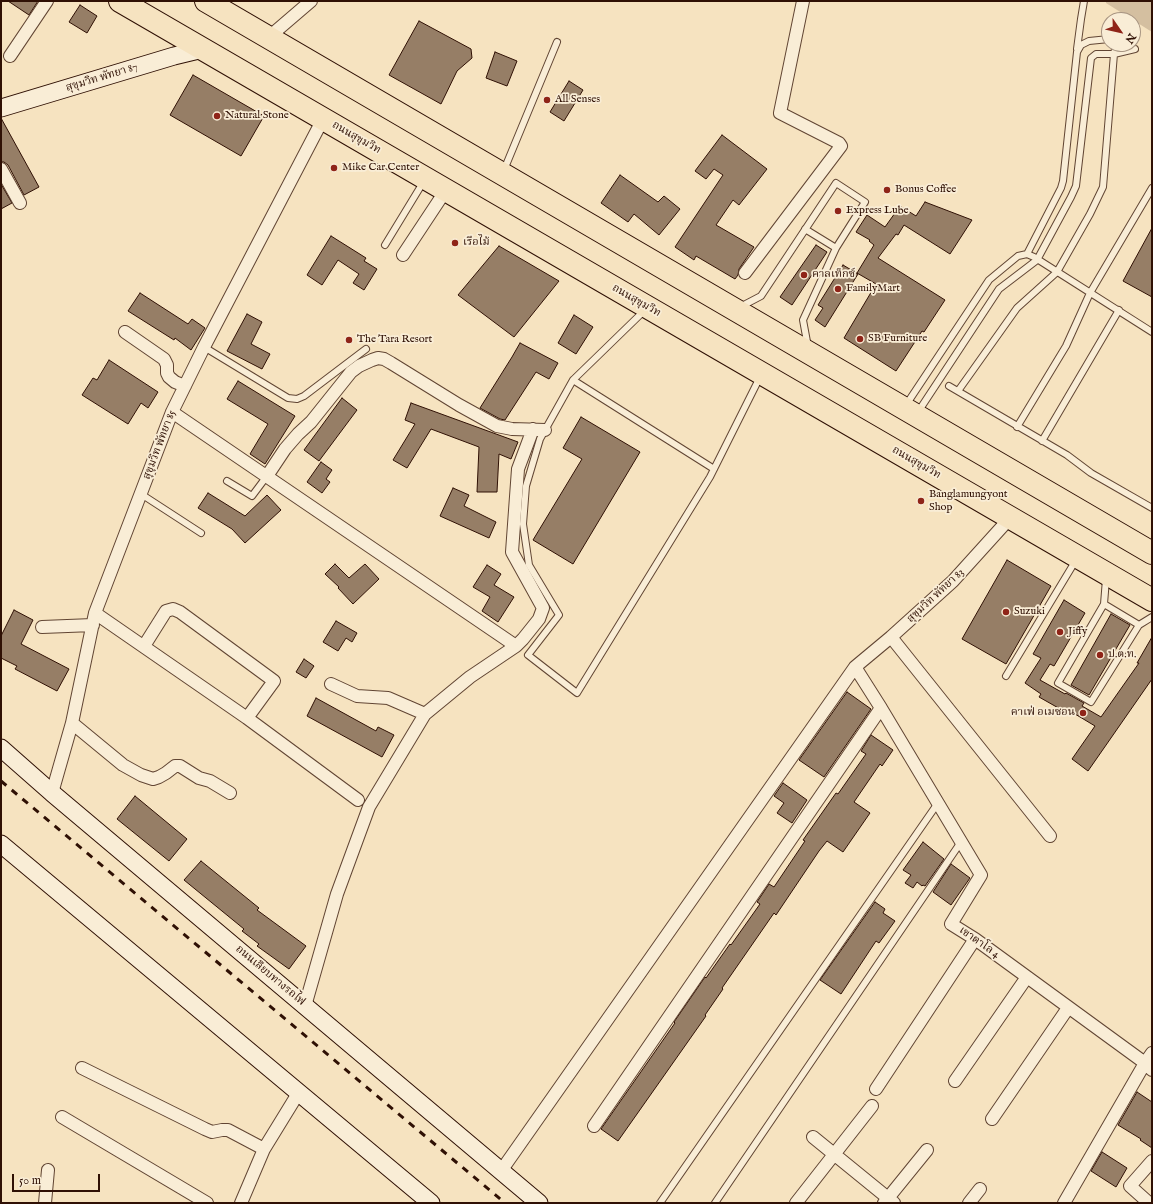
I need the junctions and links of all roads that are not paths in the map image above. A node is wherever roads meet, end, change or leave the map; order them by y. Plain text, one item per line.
1 (47, 1) edge
2 (120, 1) edge
3 (311, 1) edge
4 (803, 1) edge
5 (1084, 1) edge
6 (210, 2) edge
7 (269, 38) junction
8 (1101, 40) edge
9 (557, 42) dead end
10 (202, 49) junction
11 (1077, 52) junction
12 (1122, 52) edge
13 (1114, 54) junction
14 (10, 56) dead end
15 (1, 108) edge
16 (323, 119) junction
17 (1, 169) edge
18 (502, 174) junction
19 (426, 178) junction
20 (1152, 188) edge
21 (446, 190) junction
22 (20, 203) dead end
23 (805, 229) junction
24 (385, 245) dead end
25 (836, 248) junction
26 (1026, 254) junction
27 (403, 256) dead end
28 (1037, 260) junction
29 (1057, 272) junction
30 (745, 274) dead end
31 (1090, 292) junction
32 (648, 307) junction
33 (735, 310) junction
34 (1119, 310) junction
35 (125, 332) dead end
36 (1152, 332) edge
37 (204, 347) junction
38 (366, 349) dead end
39 (809, 352) junction
40 (761, 373) junction
41 (573, 380) junction
42 (185, 386) junction
43 (949, 386) dead end
44 (958, 391) junction
45 (172, 412) junction
46 (910, 412) junction
47 (1018, 426) junction
48 (539, 429) junction
49 (1042, 441) junction
50 (714, 469) junction
51 (267, 476) junction
52 (227, 481) dead end
53 (141, 494) junction
54 (1152, 508) edge
55 (1010, 518) junction
56 (201, 533) dead end
57 (1152, 553) edge
58 (1078, 557) junction
59 (1106, 574) junction
60 (1152, 600) edge
61 (1104, 604) junction
62 (1152, 617) edge
63 (94, 619) junction
64 (1139, 625) junction
65 (42, 628) dead end
66 (892, 637) junction
67 (144, 646) junction
68 (516, 646) junction
69 (855, 668) junction
70 (1006, 676) dead end
71 (331, 684) dead end
72 (881, 708) junction
73 (425, 714) junction
74 (247, 718) junction
75 (72, 723) junction
76 (1, 748) edge
77 (52, 793) junction
78 (230, 793) dead end
79 (358, 800) dead end
80 (938, 803) junction
81 (1050, 836) dead end
82 (961, 842) junction
83 (1, 844) edge
84 (975, 939) junction
85 (1027, 977) junction
86 (305, 1006) junction
87 (1068, 1008) junction
88 (1150, 1062) edge
89 (82, 1068) dead end
90 (955, 1081) dead end
91 (876, 1089) dead end
92 (299, 1092) junction
93 (872, 1106) dead end
94 (62, 1117) dead end
95 (992, 1119) dead end
96 (594, 1126) dead end
97 (813, 1137) dead end
98 (264, 1149) junction
99 (928, 1150) dead end
100 (834, 1155) junction
101 (1152, 1161) edge
102 (48, 1170) dead end
103 (501, 1171) junction
104 (980, 1189) dead end
105 (888, 1201) edge
106 (45, 1203) edge
107 (207, 1203) edge
108 (241, 1203) edge
109 (431, 1203) edge
110 (539, 1203) edge
111 (660, 1203) edge
112 (715, 1203) edge
113 (796, 1203) edge
114 (969, 1203) edge
115 (1064, 1203) edge
116 (1149, 1203) edge

1 - 14 street
2 - 10 highway, ถนนสุขุมวิท
3 - 7 street
4 - 30 street
5 - 11 lane
6 - 7 highway
7 - 18 highway
8 - 11 lane
9 - 18 lane
10 - 15 street, สุขุมวิท พัทยา 87
10 - 16 highway, ถนนสุขุมวิท
11 - 26 lane
12 - 13 lane
13 - 28 lane
13 - 29 lane
16 - 19 highway, ถนนสุขุมวิท
16 - 37 street, สุขุมวิท พัทยา 85
17 - 22 street
18 - 33 highway
19 - 21 highway, ถนนสุขุมวิท
19 - 24 lane
20 - 31 lane
21 - 27 street
21 - 32 highway, ถนนสุขุมวิท
23 - 25 lane
23 - 25 lane
23 - 33 lane
25 - 39 lane
26 - 28 lane
26 - 46 lane
28 - 29 lane
28 - 46 lane
29 - 31 lane
29 - 44 lane
31 - 34 lane
31 - 47 lane
32 - 40 highway, ถนนสุขุมวิท
32 - 41 lane
33 - 39 highway
34 - 36 lane
34 - 49 lane
35 - 42 street
37 - 38 lane
37 - 42 street, สุขุมวิท พัทยา 85
39 - 46 highway
40 - 50 lane
40 - 55 highway, ถนนสุขุมวิท
41 - 48 lane
41 - 50 lane
42 - 45 street, สุขุมวิท พัทยา 85
43 - 44 lane
44 - 47 lane
45 - 51 street
45 - 53 street, สุขุมวิท พัทยา 85
46 - 57 highway
47 - 49 lane
48 - 50 lane
48 - 51 street
48 - 68 street
49 - 54 lane
51 - 52 lane
51 - 68 street
53 - 56 lane
53 - 63 street, สุขุมวิท พัทยา 85
55 - 58 highway, ถนนสุขุมวิท
55 - 66 street, สุขุมวิท พัทยา 83
58 - 59 highway, ถนนสุขุมวิท
58 - 70 lane
59 - 60 highway, ถนนสุขุมวิท
59 - 61 lane
61 - 64 lane
61 - 64 lane
62 - 64 lane
63 - 65 street
63 - 67 street
63 - 75 street, สุขุมวิท พัทยา 85
66 - 69 street, สุขุมวิท พัทยา 83
66 - 81 street
67 - 74 street
67 - 74 street
68 - 73 street
69 - 72 street, เขาตาโล 4
69 - 103 street, สุขุมวิท พัทยา 83
71 - 73 street
72 - 80 street, เขาตาโล 4
72 - 96 street
73 - 86 street
74 - 79 street
75 - 77 street, สุขุมวิท พัทยา 85
75 - 78 street
76 - 77 street, ถนนเลียบทางรถไฟ
77 - 86 street, ถนนเลียบทางรถไฟ
80 - 82 street, เขาตาโล 4
80 - 111 lane
82 - 84 street, เขาตาโล 4
82 - 112 lane
83 - 92 street
84 - 85 street, เขาตาโล 4
84 - 91 street
85 - 87 street, เขาตาโล 4
85 - 90 street
86 - 103 street, ถนนเลียบทางรถไฟ
87 - 88 street, เขาตาโล 4
87 - 95 street
88 - 115 street
89 - 98 street
92 - 98 street
92 - 109 street
93 - 100 street
94 - 107 street
97 - 100 street
98 - 108 street
99 - 105 street
100 - 105 street
100 - 113 street
101 - 116 street
102 - 106 street
103 - 110 street, ถนนเลียบทางรถไฟ
104 - 114 street

